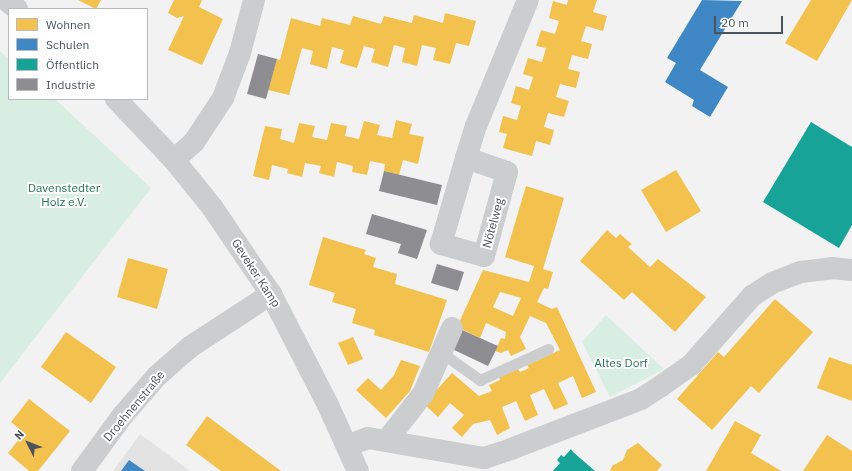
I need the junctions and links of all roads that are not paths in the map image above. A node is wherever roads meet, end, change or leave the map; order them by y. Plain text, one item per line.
1 (6, 0) edge
2 (254, 0) edge
3 (528, 0) edge
4 (16, 8) edge
5 (117, 100) edge
6 (466, 158) dead end
7 (174, 160) junction
8 (852, 270) edge
9 (271, 294) junction
10 (452, 328) dead end
11 (548, 349) dead end
12 (442, 353) junction
13 (387, 440) junction
14 (347, 446) junction
15 (82, 471) edge
16 (358, 471) edge

1 - 4 street
2 - 7 street
3 - 6 street
5 - 7 street, Geveker Kamp
7 - 9 street, Geveker Kamp
8 - 13 street
9 - 14 street, Geveker Kamp
9 - 15 street, Droehnenstraße
10 - 12 street
11 - 12 lane
12 - 13 street
13 - 14 street
14 - 16 street, Geveker Kamp

